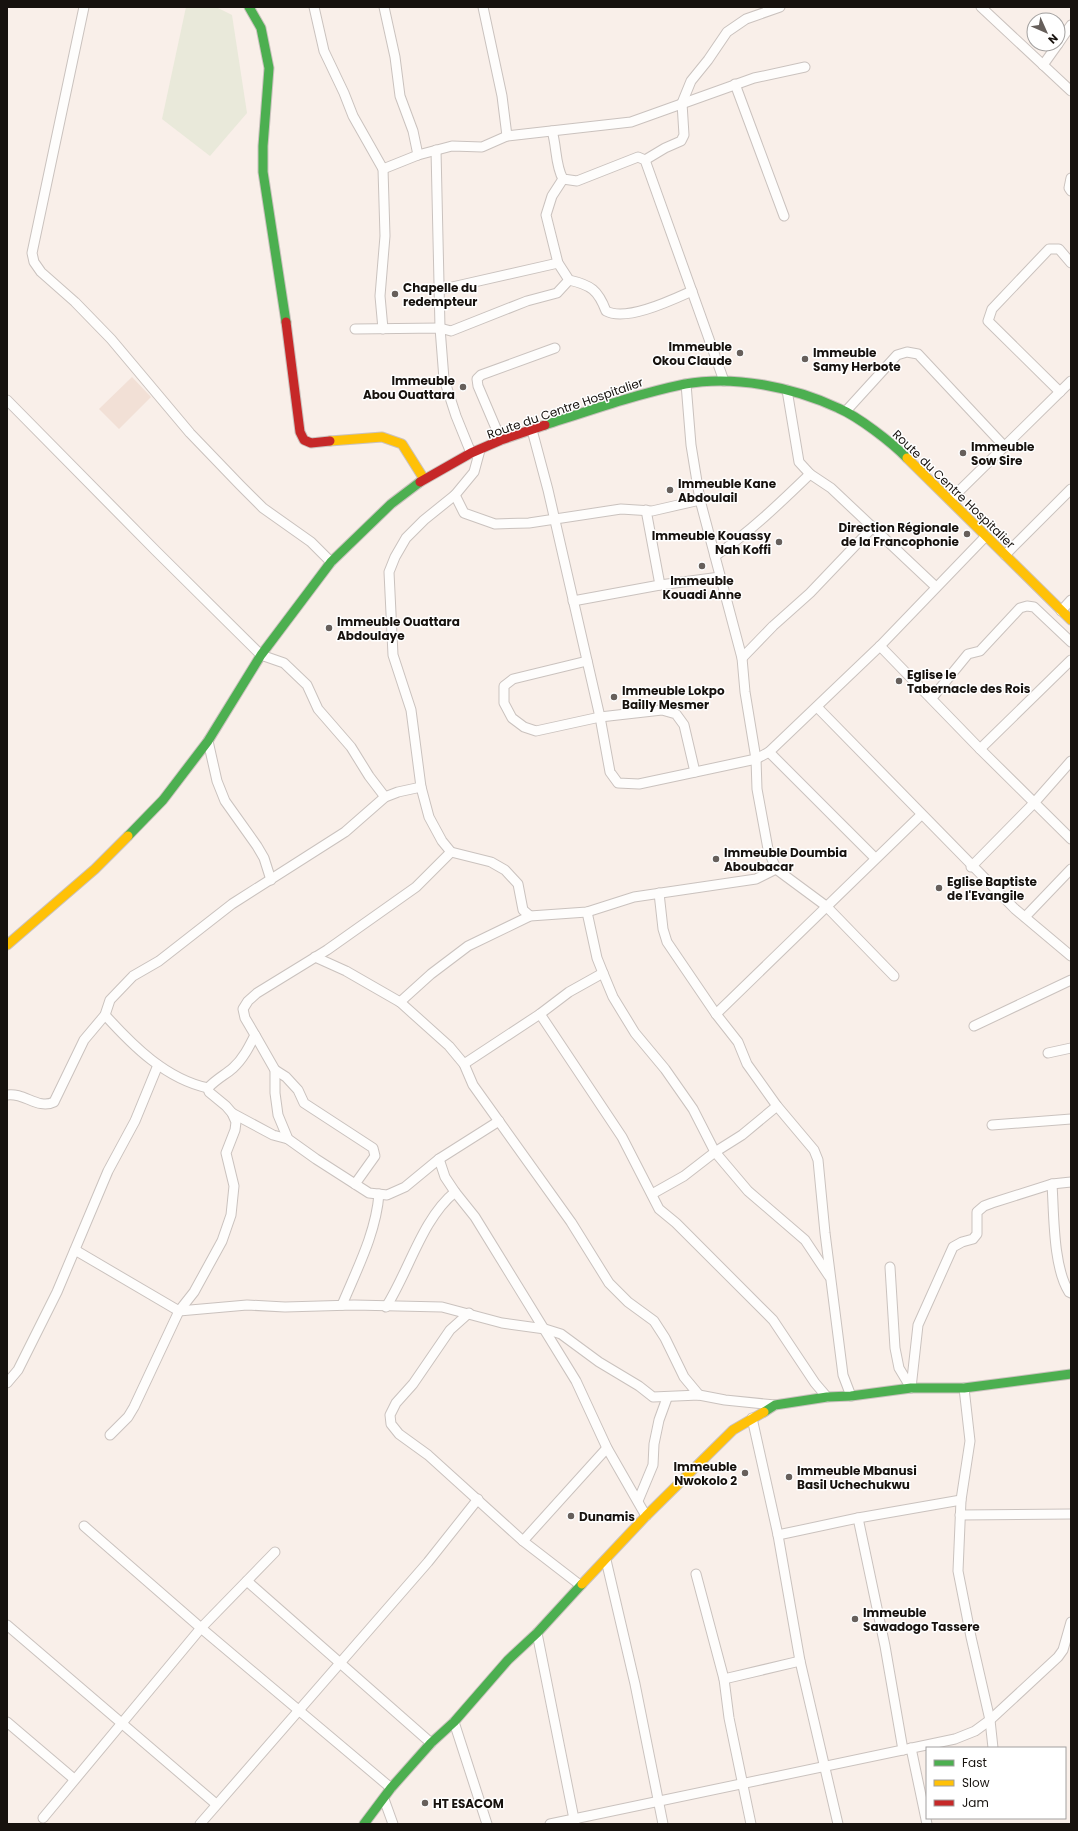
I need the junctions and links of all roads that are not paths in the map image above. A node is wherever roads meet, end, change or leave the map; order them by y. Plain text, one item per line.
1 (84, 7) edge
2 (249, 7) edge
3 (314, 7) edge
4 (384, 7) edge
5 (483, 7) edge
6 (780, 7) edge
7 (981, 7) edge
8 (1053, 52) edge
9 (1043, 66) junction
10 (805, 67) dead end
11 (736, 84) junction
12 (1071, 91) edge
13 (682, 102) junction
14 (552, 131) junction
15 (508, 136) junction
16 (436, 150) junction
17 (418, 155) junction
18 (645, 160) junction
19 (383, 169) junction
20 (1071, 178) edge
21 (563, 179) junction
22 (1071, 191) edge
23 (784, 216) dead end
24 (558, 263) junction
25 (1071, 264) edge
26 (569, 280) junction
27 (439, 290) junction
28 (692, 291) junction
29 (440, 328) junction
30 (355, 329) dead end
31 (383, 329) junction
32 (555, 348) dead end
33 (724, 381) junction
34 (1071, 381) edge
35 (686, 384) junction
36 (787, 390) junction
37 (1060, 392) junction
38 (7, 400) edge
39 (846, 411) junction
40 (532, 430) junction
41 (501, 440) junction
42 (1005, 447) junction
43 (476, 451) junction
44 (810, 474) junction
45 (424, 479) junction
46 (1071, 489) edge
47 (455, 495) junction
48 (700, 500) junction
49 (950, 500) junction
50 (646, 510) junction
51 (554, 519) junction
52 (872, 528) junction
53 (986, 536) junction
54 (1004, 555) junction
55 (715, 556) junction
56 (331, 562) junction
57 (720, 578) junction
58 (660, 585) junction
59 (936, 588) junction
60 (1071, 600) edge
61 (573, 601) junction
62 (1061, 611) junction
63 (1071, 620) edge
64 (1071, 642) edge
65 (880, 646) junction
66 (261, 655) junction
67 (742, 658) junction
68 (1071, 660) edge
69 (587, 661) junction
70 (932, 698) junction
71 (817, 707) junction
72 (600, 717) junction
73 (208, 741) junction
74 (980, 749) junction
75 (769, 752) junction
76 (756, 759) junction
77 (1071, 760) edge
78 (695, 772) junction
79 (421, 787) junction
80 (385, 797) junction
81 (1034, 803) junction
82 (921, 815) junction
83 (1071, 839) edge
84 (452, 852) junction
85 (875, 858) junction
86 (972, 867) junction
87 (776, 868) junction
88 (1071, 869) edge
89 (271, 880) junction
90 (658, 893) junction
91 (826, 906) junction
92 (587, 912) junction
93 (530, 916) junction
94 (1026, 917) junction
95 (7, 945) edge
96 (1071, 956) edge
97 (315, 957) junction
98 (603, 973) junction
99 (894, 976) dead end
100 (1071, 980) edge
101 (400, 1002) junction
102 (540, 1014) junction
103 (716, 1014) junction
104 (105, 1015) junction
105 (974, 1026) dead end
106 (255, 1035) junction
107 (1071, 1048) edge
108 (1048, 1053) dead end
109 (464, 1064) junction
110 (158, 1065) junction
111 (275, 1070) junction
112 (208, 1088) junction
113 (7, 1095) edge
114 (776, 1106) junction
115 (232, 1113) junction
116 (1071, 1119) edge
117 (499, 1121) junction
118 (992, 1126) dead end
119 (288, 1139) junction
120 (715, 1152) junction
121 (439, 1159) junction
122 (1071, 1182) edge
123 (355, 1184) junction
124 (1052, 1184) junction
125 (455, 1192) junction
126 (379, 1194) junction
127 (652, 1194) junction
128 (75, 1250) junction
129 (890, 1267) dead end
130 (831, 1279) junction
131 (1071, 1293) edge
132 (342, 1306) junction
133 (386, 1307) junction
134 (179, 1311) junction
135 (469, 1313) junction
136 (545, 1329) junction
137 (1071, 1374) edge
138 (7, 1383) edge
139 (911, 1388) junction
140 (964, 1388) junction
141 (699, 1395) junction
142 (851, 1396) junction
143 (827, 1397) junction
144 (666, 1398) junction
145 (775, 1405) junction
146 (752, 1418) junction
147 (110, 1435) dead end
148 (607, 1448) junction
149 (478, 1499) junction
150 (638, 1500) junction
151 (961, 1500) junction
152 (1071, 1514) edge
153 (960, 1515) junction
154 (646, 1516) junction
155 (858, 1518) junction
156 (84, 1526) dead end
157 (778, 1535) junction
158 (523, 1541) junction
159 (275, 1552) dead end
160 (606, 1560) junction
161 (696, 1574) dead end
162 (247, 1581) junction
163 (580, 1585) junction
164 (1071, 1622) edge
165 (7, 1625) edge
166 (201, 1628) junction
167 (537, 1633) junction
168 (800, 1661) junction
169 (340, 1662) junction
170 (724, 1679) junction
171 (298, 1710) junction
172 (990, 1720) junction
173 (7, 1722) edge
174 (454, 1722) junction
175 (121, 1724) junction
176 (431, 1743) junction
177 (993, 1747) edge
178 (907, 1749) junction
179 (824, 1767) junction
180 (74, 1780) junction
181 (742, 1784) junction
182 (390, 1788) junction
183 (384, 1799) junction
184 (659, 1802) junction
185 (216, 1804) junction
186 (43, 1818) dead end
187 (574, 1822) edge
188 (200, 1824) edge
189 (364, 1824) edge
190 (393, 1824) edge
191 (487, 1824) edge
192 (550, 1824) edge
193 (663, 1824) edge
194 (751, 1824) edge
195 (838, 1824) edge
196 (927, 1824) edge

1 - 56 street
2 - 45 street
3 - 19 street
4 - 17 street
5 - 15 street
6 - 13 street
7 - 9 street
8 - 9 street
9 - 12 street
10 - 11 street
11 - 13 street
11 - 23 street
13 - 14 street
13 - 18 street
14 - 15 street
14 - 21 street
15 - 16 street
16 - 17 street
16 - 27 street
17 - 19 street
18 - 21 street
18 - 28 street
19 - 31 street
20 - 22 street
21 - 24 street
24 - 26 street
24 - 27 street
25 - 37 street
26 - 28 street
26 - 29 street
27 - 29 street
28 - 33 street
29 - 31 street
29 - 43 street
30 - 31 street
32 - 41 street
33 - 35 street, Route du Centre Hospitalier
33 - 36 street, Route du Centre Hospitalier
34 - 37 street
35 - 40 street, Route du Centre Hospitalier
35 - 48 street
36 - 39 street, Route du Centre Hospitalier
36 - 44 street
37 - 42 street
38 - 66 street
39 - 42 street
39 - 49 street, Route du Centre Hospitalier
40 - 41 street, Route du Centre Hospitalier
40 - 51 street
41 - 43 street, Route du Centre Hospitalier
42 - 49 street
43 - 45 street, Route du Centre Hospitalier
43 - 47 street
44 - 52 street
44 - 55 street
45 - 56 street, Route du Centre Hospitalier
46 - 54 street
47 - 51 street
47 - 79 street
48 - 50 street
48 - 55 street
49 - 53 street, Route du Centre Hospitalier
50 - 51 street
50 - 58 street
51 - 61 street
52 - 59 street
52 - 67 street
53 - 54 street, Route du Centre Hospitalier
53 - 59 street
54 - 62 street, Route du Centre Hospitalier
55 - 57 street
56 - 66 street, Route du Centre Hospitalier
57 - 58 street
57 - 67 street
58 - 61 street
59 - 65 street
60 - 62 street
61 - 69 street
62 - 63 street, Route du Centre Hospitalier
64 - 70 street
65 - 70 street
65 - 71 street
66 - 73 street, Route du Centre Hospitalier
66 - 80 street
67 - 76 street
68 - 74 street
69 - 72 street
69 - 72 street
70 - 74 street
71 - 75 street
71 - 82 street
72 - 78 street
72 - 78 street
73 - 89 street
73 - 95 street, Route du Centre Hospitalier
74 - 81 street
75 - 76 street
75 - 85 street
76 - 78 street
76 - 87 street
77 - 81 street
79 - 80 street
79 - 84 street
80 - 89 street
81 - 83 street
81 - 86 street
82 - 85 street
82 - 86 street
84 - 93 street
84 - 97 street
85 - 91 street
86 - 94 street
87 - 90 street
87 - 91 street
88 - 94 street
89 - 104 street
90 - 92 street
90 - 103 street
91 - 99 street
91 - 103 street
92 - 93 street
92 - 98 street
93 - 101 street
94 - 96 street
97 - 101 street
97 - 106 street
98 - 102 street
98 - 120 street
100 - 105 street
101 - 109 street
102 - 109 street
102 - 127 street
103 - 114 street
104 - 110 street
104 - 113 street
106 - 111 street
106 - 112 street
107 - 108 street
109 - 117 street
110 - 112 street
110 - 128 street
111 - 119 street
111 - 123 street
112 - 115 street
114 - 120 street
114 - 130 street
115 - 119 street
115 - 134 street
116 - 118 street
117 - 121 street
117 - 141 street
119 - 123 street
120 - 127 street
120 - 130 street
121 - 125 street
121 - 126 street
122 - 124 street
123 - 126 street
124 - 131 street
124 - 139 street
125 - 133 street
125 - 136 street
126 - 132 street
127 - 143 street
128 - 134 street
128 - 138 street
129 - 139 street
130 - 142 street
132 - 133 street
132 - 134 street
133 - 135 street
134 - 147 street
135 - 136 street
135 - 149 street
136 - 144 street
136 - 148 street
137 - 140 street
139 - 140 street
139 - 142 street
140 - 151 street
141 - 144 street
141 - 145 street
142 - 143 street
143 - 145 street
144 - 150 street
145 - 146 street
146 - 154 street
146 - 157 street
148 - 150 street
148 - 158 street
149 - 158 street
149 - 169 street
150 - 154 street
151 - 153 street
151 - 155 street
152 - 153 street
153 - 172 street
154 - 160 street
155 - 157 street
155 - 178 street
156 - 166 street
157 - 168 street
158 - 163 street
159 - 162 street
160 - 163 street
160 - 184 street
161 - 170 street
162 - 166 street
162 - 169 street
163 - 167 street
164 - 172 street
165 - 175 street
166 - 171 street
166 - 175 street
167 - 174 street
167 - 187 street
168 - 170 street
168 - 179 street
169 - 171 street
169 - 176 street
170 - 181 street
171 - 182 street
171 - 185 street
172 - 177 street
172 - 178 street
173 - 180 street
174 - 176 street
174 - 191 street
175 - 180 street
175 - 185 street
176 - 182 street
178 - 179 street
178 - 196 street
179 - 181 street
179 - 195 street
180 - 186 street
181 - 184 street
181 - 194 street
182 - 183 street
183 - 189 street
183 - 190 street
184 - 187 street
184 - 193 street
185 - 188 street
187 - 192 street

